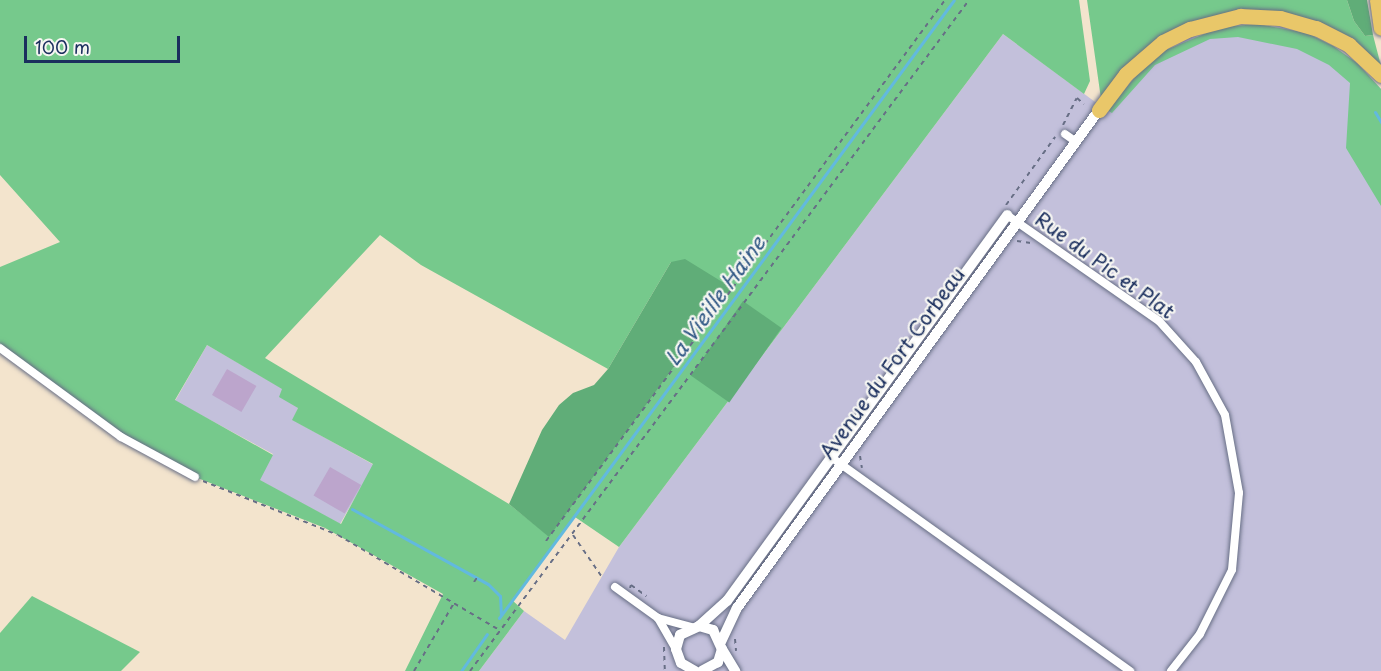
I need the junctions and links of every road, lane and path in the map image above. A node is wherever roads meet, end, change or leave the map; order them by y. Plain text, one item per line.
1 (945, 0) edge
2 (969, 0) edge
3 (1377, 0) edge
4 (1381, 28) edge
5 (1381, 75) edge
6 (1099, 110) joint
7 (1065, 134) dead end
8 (1076, 141) junction
9 (1007, 215) joint
10 (1017, 222) junction
11 (0, 348) edge
12 (831, 457) junction
13 (842, 464) junction
14 (195, 477) joint
15 (573, 535) junction
16 (546, 542) dead end
17 (478, 576) dead end
18 (602, 577) dead end
19 (474, 582) dead end
20 (615, 587) dead end
21 (455, 601) junction
22 (658, 618) junction
23 (695, 626) junction
24 (499, 630) junction
25 (663, 644) dead end
26 (721, 645) junction
27 (676, 653) junction
28 (414, 671) edge
29 (470, 671) edge
30 (665, 671) edge
31 (672, 671) edge
32 (694, 671) edge
33 (708, 671) edge
34 (735, 671) edge
35 (1130, 671) edge
36 (1171, 671) edge

1 - 16 path
2 - 15 path
3 - 4 highway
5 - 6 highway
6 - 8 street, Avenue du Fort Corbeau
7 - 8 street
8 - 10 street, Avenue du Fort Corbeau
9 - 10 street, Rue du Pic et Plat
9 - 12 street, Avenue du Fort Corbeau
10 - 13 street, Avenue du Fort Corbeau
10 - 36 street, Rue du Pic et Plat
11 - 14 street
12 - 13 street
12 - 23 street, Avenue du Fort Corbeau
13 - 26 street, Avenue du Fort Corbeau
13 - 35 street
14 - 21 path
15 - 18 path
15 - 24 path
17 - 19 path
20 - 22 street
21 - 24 path
21 - 28 path
22 - 23 street
22 - 27 street
23 - 26 street
23 - 27 street, Avenue du Fort Corbeau
24 - 29 path
25 - 30 path
26 - 33 street, Avenue du Fort Corbeau
26 - 34 street
27 - 31 street
27 - 32 street

